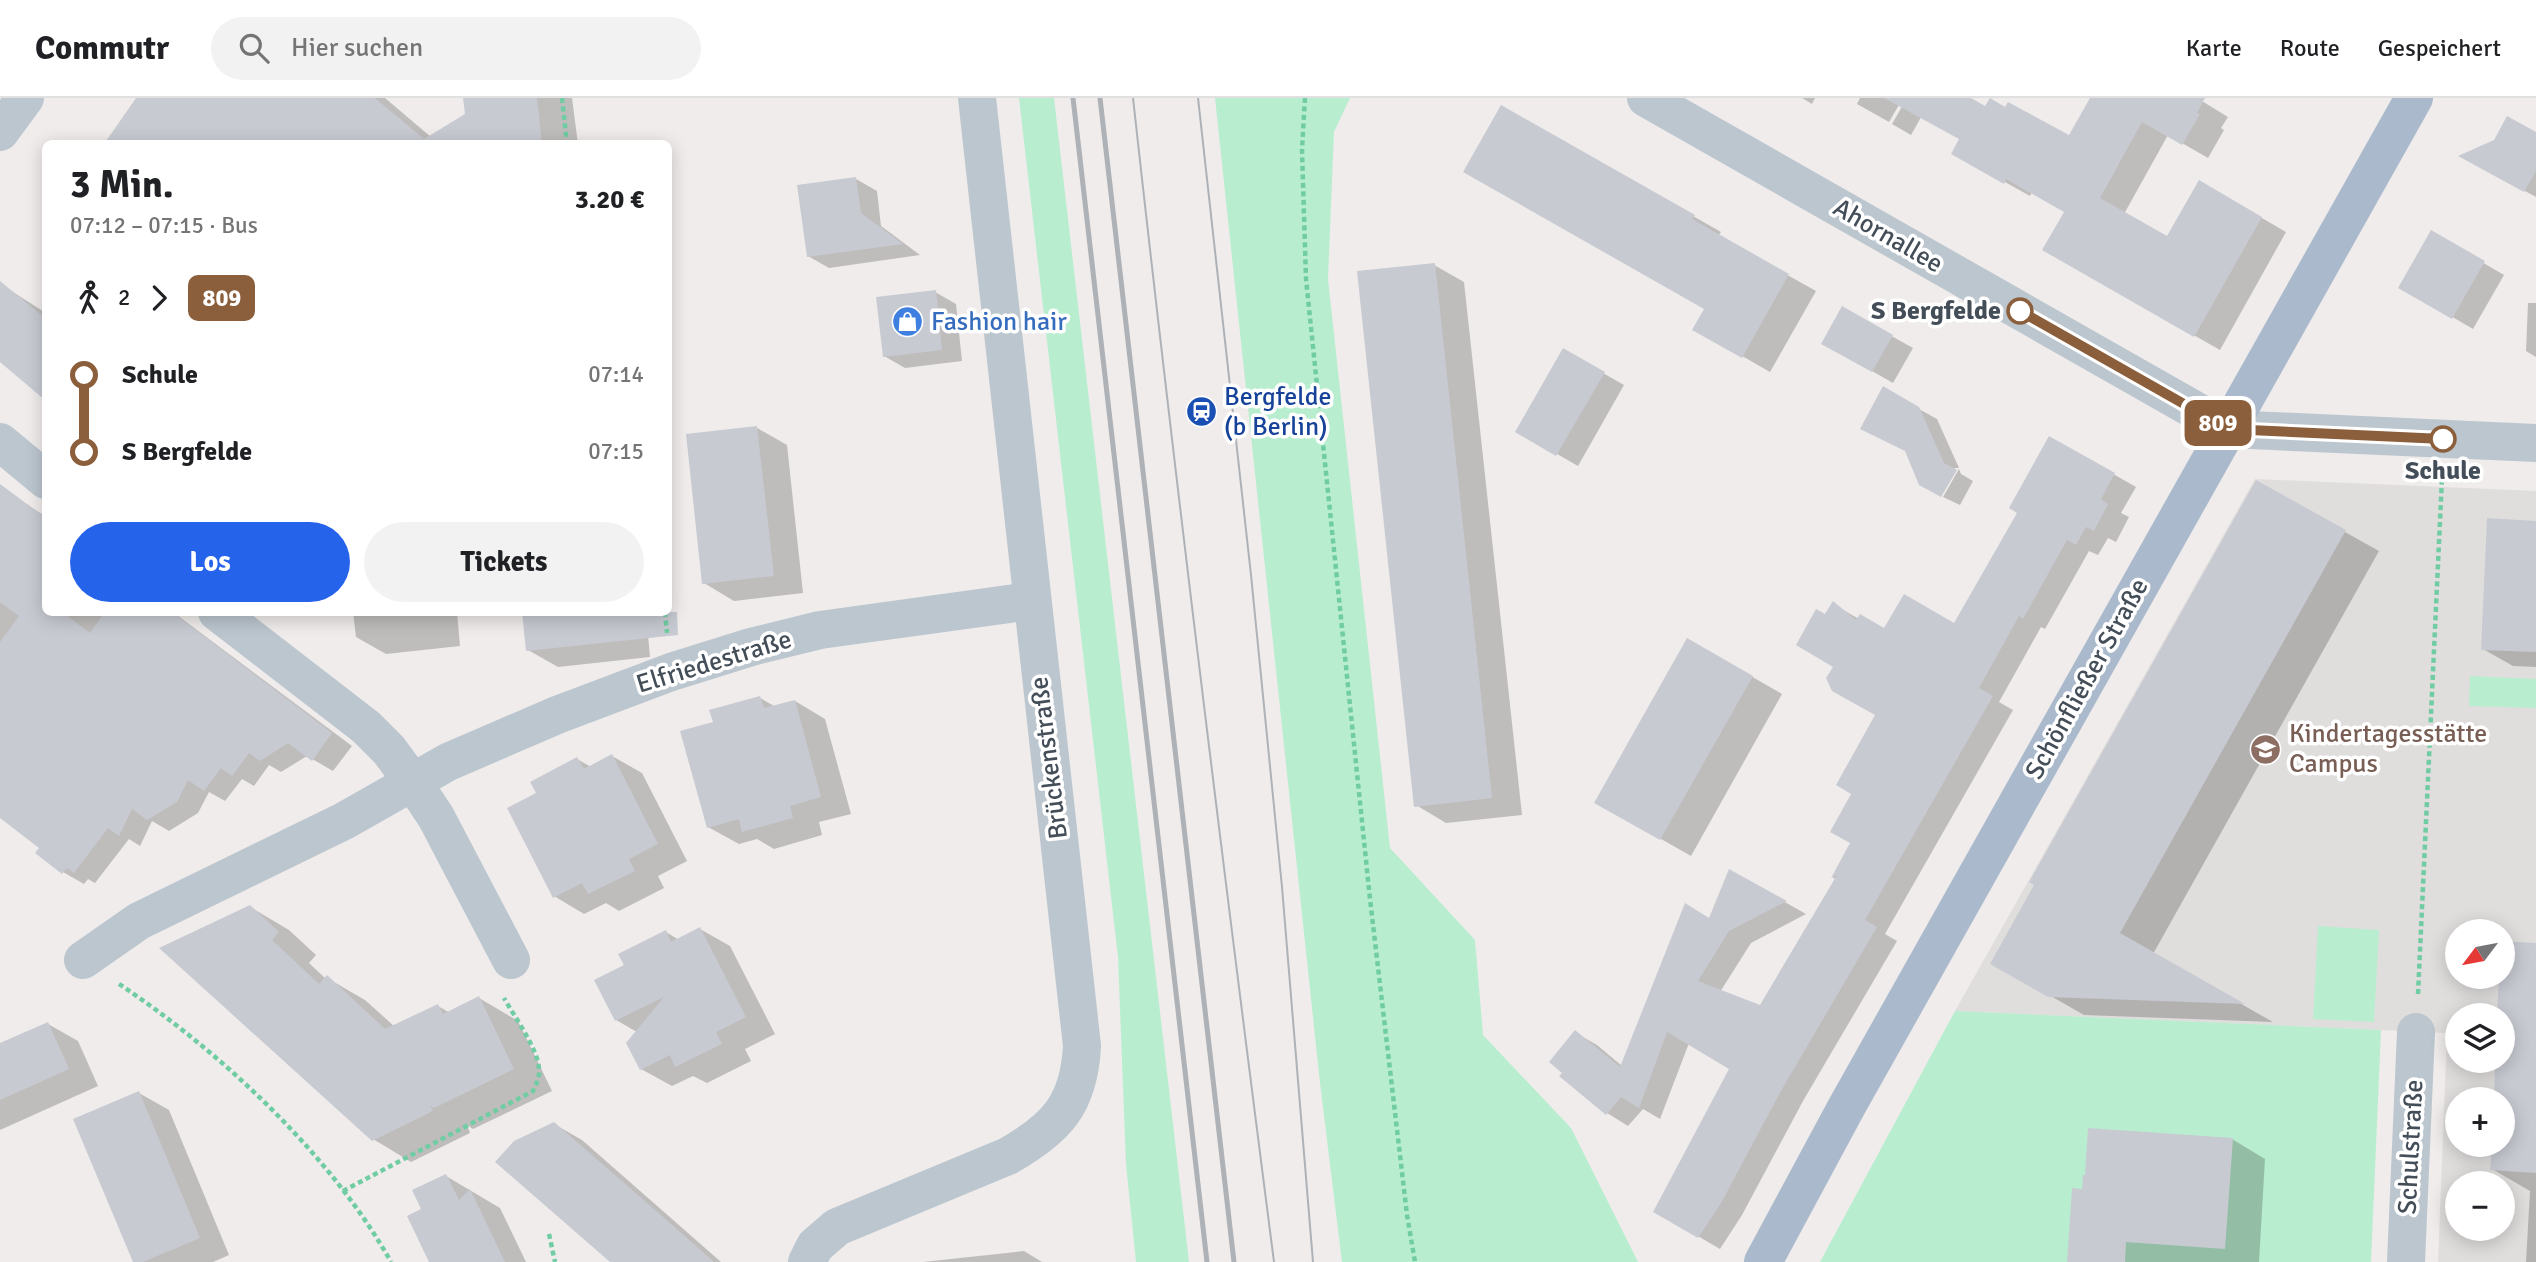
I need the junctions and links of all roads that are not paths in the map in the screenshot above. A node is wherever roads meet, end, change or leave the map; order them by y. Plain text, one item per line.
1 (24, 98) edge
2 (977, 98) edge
3 (1646, 98) edge
4 (2414, 98) edge
5 (0, 132) edge
6 (2228, 429) junction
7 (0, 442) edge
8 (2536, 443) edge
9 (42, 477) edge
10 (1031, 601) junction
11 (222, 616) edge
12 (412, 780) junction
13 (83, 960) road end
14 (511, 960) road end
15 (2417, 1032) road end
16 (807, 1262) edge
17 (1763, 1262) edge
18 (2406, 1262) edge

1 - 5 street
2 - 10 street, Brückenstraße
3 - 6 street, Ahornallee
4 - 6 main road, Schönfließer Straße
6 - 8 street, Ahornallee
6 - 17 main road, Schönfließer Straße
7 - 9 street
10 - 12 street, Elfriedestraße
10 - 16 street, Brückenstraße
11 - 12 street
12 - 13 street, Elfriedestraße
12 - 14 street
15 - 18 street, Schulstraße

